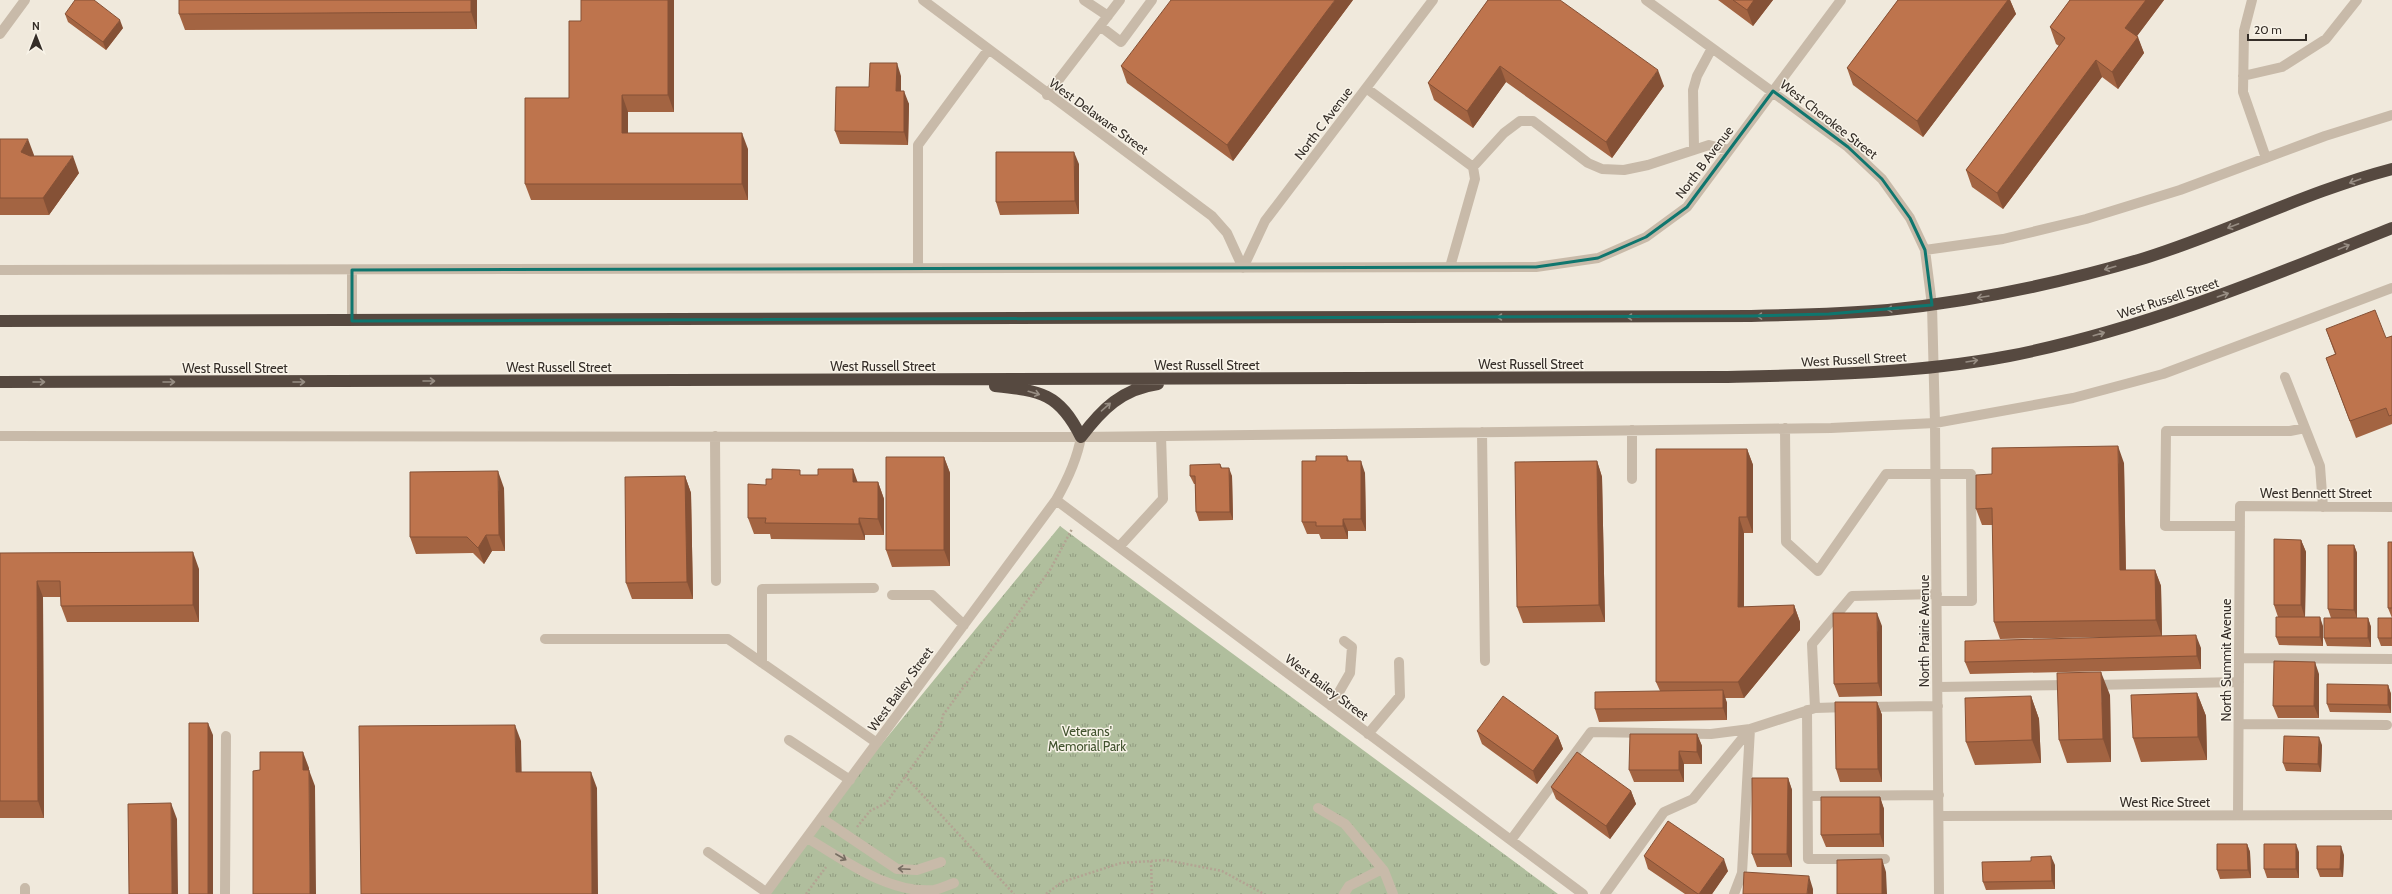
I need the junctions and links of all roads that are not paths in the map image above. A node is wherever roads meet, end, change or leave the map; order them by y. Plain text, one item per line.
1 (25, 0) edge
2 (923, 0) edge
3 (1084, 0) edge
4 (1120, 0) edge
5 (1152, 0) edge
6 (1433, 0) edge
7 (1646, 0) edge
8 (1841, 0) edge
9 (2252, 0) edge
10 (2357, 0) edge
11 (1108, 16) junction
12 (1100, 26) junction
13 (0, 34) edge
14 (1712, 48) junction
15 (988, 50) junction
16 (2243, 76) junction
17 (1366, 88) junction
18 (1773, 91) junction
19 (1047, 94) junction
20 (2392, 115) edge
21 (1694, 148) junction
22 (1729, 150) junction
23 (2266, 158) junction
24 (1473, 167) junction
25 (2392, 169) edge
26 (2392, 228) edge
27 (1924, 250) junction
28 (1450, 267) junction
29 (918, 268) junction
30 (1243, 268) junction
31 (0, 270) edge
32 (352, 270) junction
33 (2392, 288) edge
34 (1932, 305) junction
35 (0, 321) edge
36 (352, 321) junction
37 (1934, 368) junction
38 (2285, 377) dead end
39 (1187, 379) junction
40 (926, 380) junction
41 (0, 382) edge
42 (1935, 423) junction
43 (1785, 428) junction
44 (2305, 428) junction
45 (1632, 430) junction
46 (1482, 432) junction
47 (0, 436) edge
48 (715, 436) junction
49 (1081, 436) junction
50 (1161, 436) junction
51 (1936, 475) junction
52 (1632, 479) dead end
53 (1056, 500) junction
54 (2240, 506) joint
55 (2323, 506) junction
56 (2392, 507) edge
57 (2240, 526) junction
58 (1119, 547) junction
59 (716, 581) dead end
60 (874, 588) dead end
61 (892, 596) dead end
62 (1937, 598) junction
63 (964, 625) junction
64 (545, 639) dead end
65 (1344, 641) dead end
66 (2239, 658) junction
67 (2392, 659) edge
68 (1485, 661) dead end
69 (1399, 662) dead end
70 (762, 663) junction
71 (2239, 682) junction
72 (1938, 687) junction
73 (1331, 706) junction
74 (1938, 706) junction
75 (1811, 709) junction
76 (2239, 724) junction
77 (2387, 725) dead end
78 (1750, 729) junction
79 (1368, 734) junction
80 (226, 736) dead end
81 (789, 740) dead end
82 (877, 743) junction
83 (850, 780) junction
84 (1938, 795) junction
85 (1808, 796) junction
86 (1318, 808) dead end
87 (2238, 814) junction
88 (2392, 815) edge
89 (1939, 816) junction
90 (821, 818) junction
91 (807, 838) junction
92 (1511, 840) junction
93 (708, 852) dead end
94 (1885, 859) dead end
95 (941, 862) dead end
96 (1382, 869) junction
97 (954, 883) dead end
98 (766, 893) edge
99 (225, 894) edge
100 (1344, 894) edge
101 (1393, 894) edge
102 (1583, 894) edge
103 (1605, 894) edge
104 (1734, 894) edge
105 (1939, 894) edge

1 - 13 street
2 - 15 street, West Delaware Street
3 - 11 street
4 - 11 street
5 - 12 street
6 - 17 street, North C Avenue
7 - 14 street, West Cherokee Street
8 - 18 street, North B Avenue
9 - 16 street
10 - 16 street
11 - 12 street
12 - 19 street
14 - 18 street, West Cherokee Street
14 - 21 street
15 - 19 street, West Delaware Street
15 - 29 street
16 - 23 street
17 - 24 street
17 - 30 street, North C Avenue
18 - 22 street, North B Avenue
18 - 27 street, West Cherokee Street
19 - 30 street, West Delaware Street
20 - 23 street
21 - 22 street
21 - 24 street
22 - 28 street, North B Avenue
23 - 27 street
24 - 28 street
25 -> 34 highway
37 -> 26 highway, West Russell Street
27 - 34 street, West Cherokee Street
28 - 30 street
29 - 30 street
29 - 32 street
31 - 32 street
32 - 36 street
33 - 42 street
34 -> 36 highway
34 - 37 street, West Cherokee Street
35 - 36 highway
37 - 39 highway, West Russell Street
37 - 42 street, North Prairie Avenue
38 - 44 street
39 - 40 highway, West Russell Street
49 -> 39 highway
41 -> 40 highway, West Russell Street
40 -> 49 highway
42 - 43 street
42 - 51 street, North Prairie Avenue
43 - 45 street
43 - 51 street
44 - 55 street
44 - 57 street
45 - 46 street
45 - 52 street
46 - 50 street
46 - 68 street
47 - 48 street
48 - 49 street
48 - 59 street
49 - 50 street
49 - 53 street, West Bailey Street
50 - 58 street
51 - 62 street, North Prairie Avenue
51 - 62 street
53 - 58 street, West Bailey Street
53 - 63 street, West Bailey Street
54 - 55 street, West Bennett Street
54 - 57 street, North Summit Avenue
55 - 56 street, West Bennett Street
57 - 66 street, North Summit Avenue
58 - 73 street, West Bailey Street
60 - 70 street
61 - 63 street
62 - 72 street, North Prairie Avenue
62 - 75 street
63 - 82 street, West Bailey Street
64 - 70 street
65 - 73 street
66 - 67 street
66 - 71 street, North Summit Avenue
69 - 79 street
70 - 82 street
71 - 72 street
71 - 76 street, North Summit Avenue
72 - 74 street, North Prairie Avenue
73 - 79 street, West Bailey Street
74 - 75 street
74 - 84 street, North Prairie Avenue
75 - 78 street
75 - 85 street
76 - 77 street
76 - 87 street, North Summit Avenue
78 - 92 street
78 - 103 street
78 - 104 street
79 - 92 street, West Bailey Street
80 - 99 street
81 - 83 street
82 - 83 street, West Bailey Street
83 - 90 street, West Bailey Street
84 - 85 street
84 - 89 street, North Prairie Avenue
85 - 94 street
86 - 96 street
87 - 88 street, West Rice Street
87 - 89 street, West Rice Street
89 - 105 street, North Prairie Avenue
90 - 91 street, West Bailey Street
95 -> 90 street
91 -> 97 street
91 - 98 street, West Bailey Street
92 - 102 street, West Bailey Street
93 - 98 street
96 - 100 street
96 - 101 street

